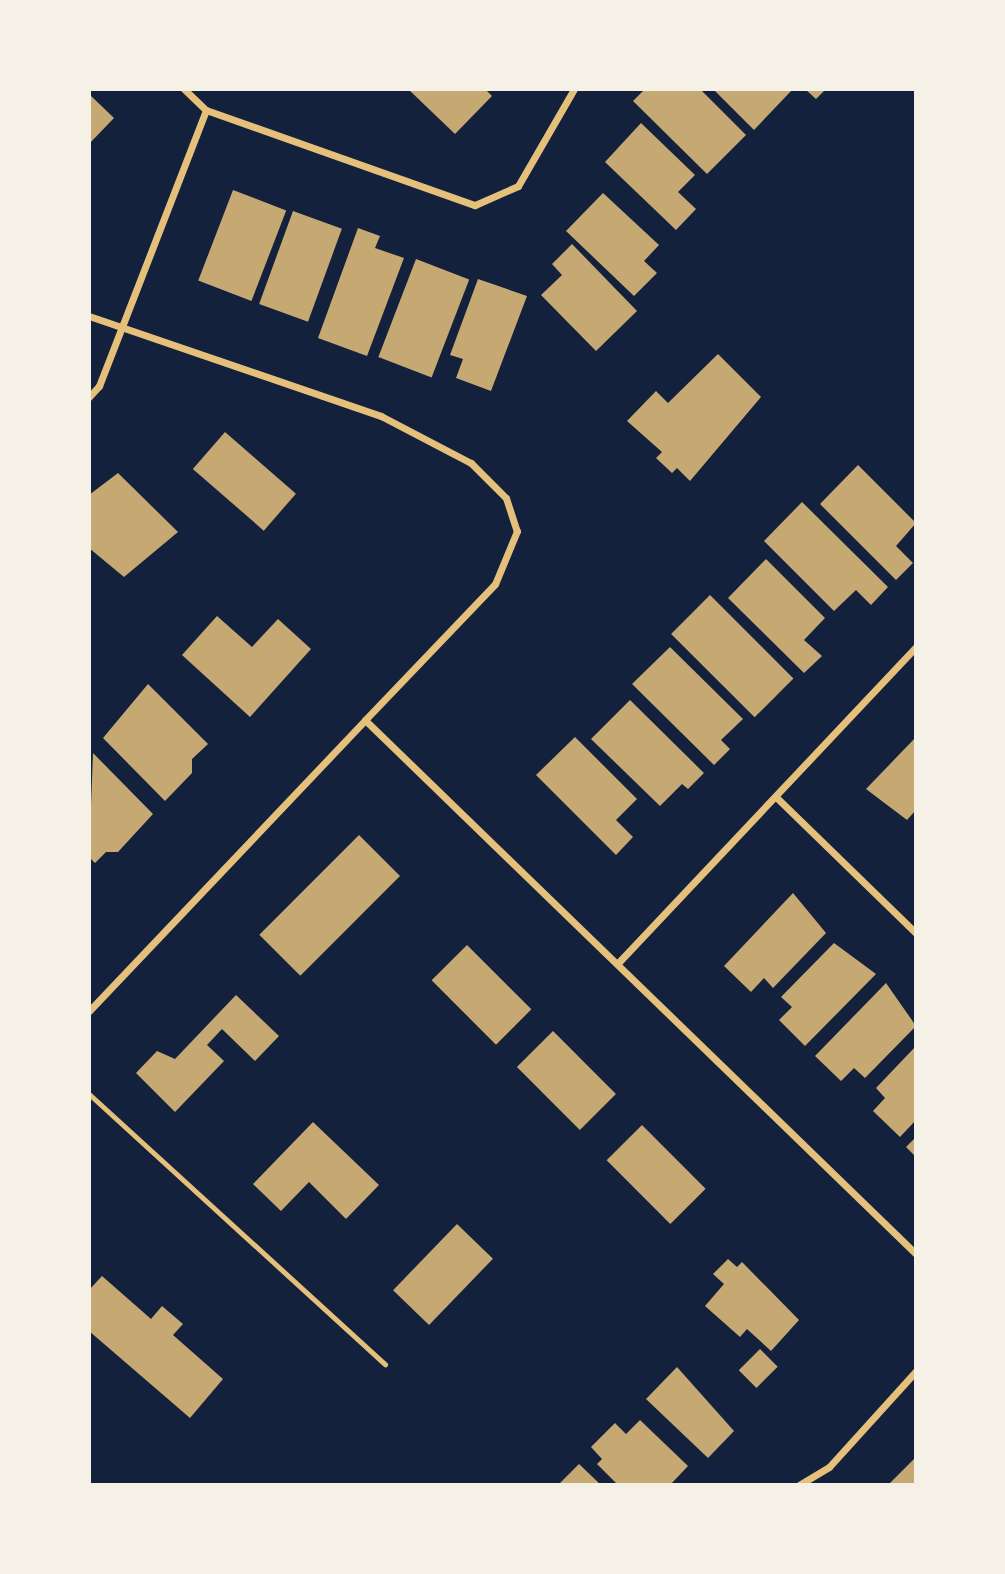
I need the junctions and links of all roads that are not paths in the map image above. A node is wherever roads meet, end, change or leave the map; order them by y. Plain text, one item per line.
1 (184, 89) edge
2 (574, 89) edge
3 (206, 110) junction
4 (89, 316) edge
5 (120, 327) junction
6 (89, 397) edge
7 (916, 647) edge
8 (365, 720) junction
9 (776, 797) junction
10 (916, 933) edge
11 (618, 963) junction
12 (89, 1011) edge
13 (89, 1094) edge
14 (916, 1254) edge
15 (385, 1364) dead end
16 (916, 1371) edge
17 (799, 1485) edge

1 - 3 street
2 - 3 street
3 - 5 street
4 - 5 street
5 - 6 street
5 - 8 street
7 - 9 street
8 - 11 street
8 - 12 street
9 - 10 street
9 - 11 street
11 - 14 street
13 - 15 lane
16 - 17 street

